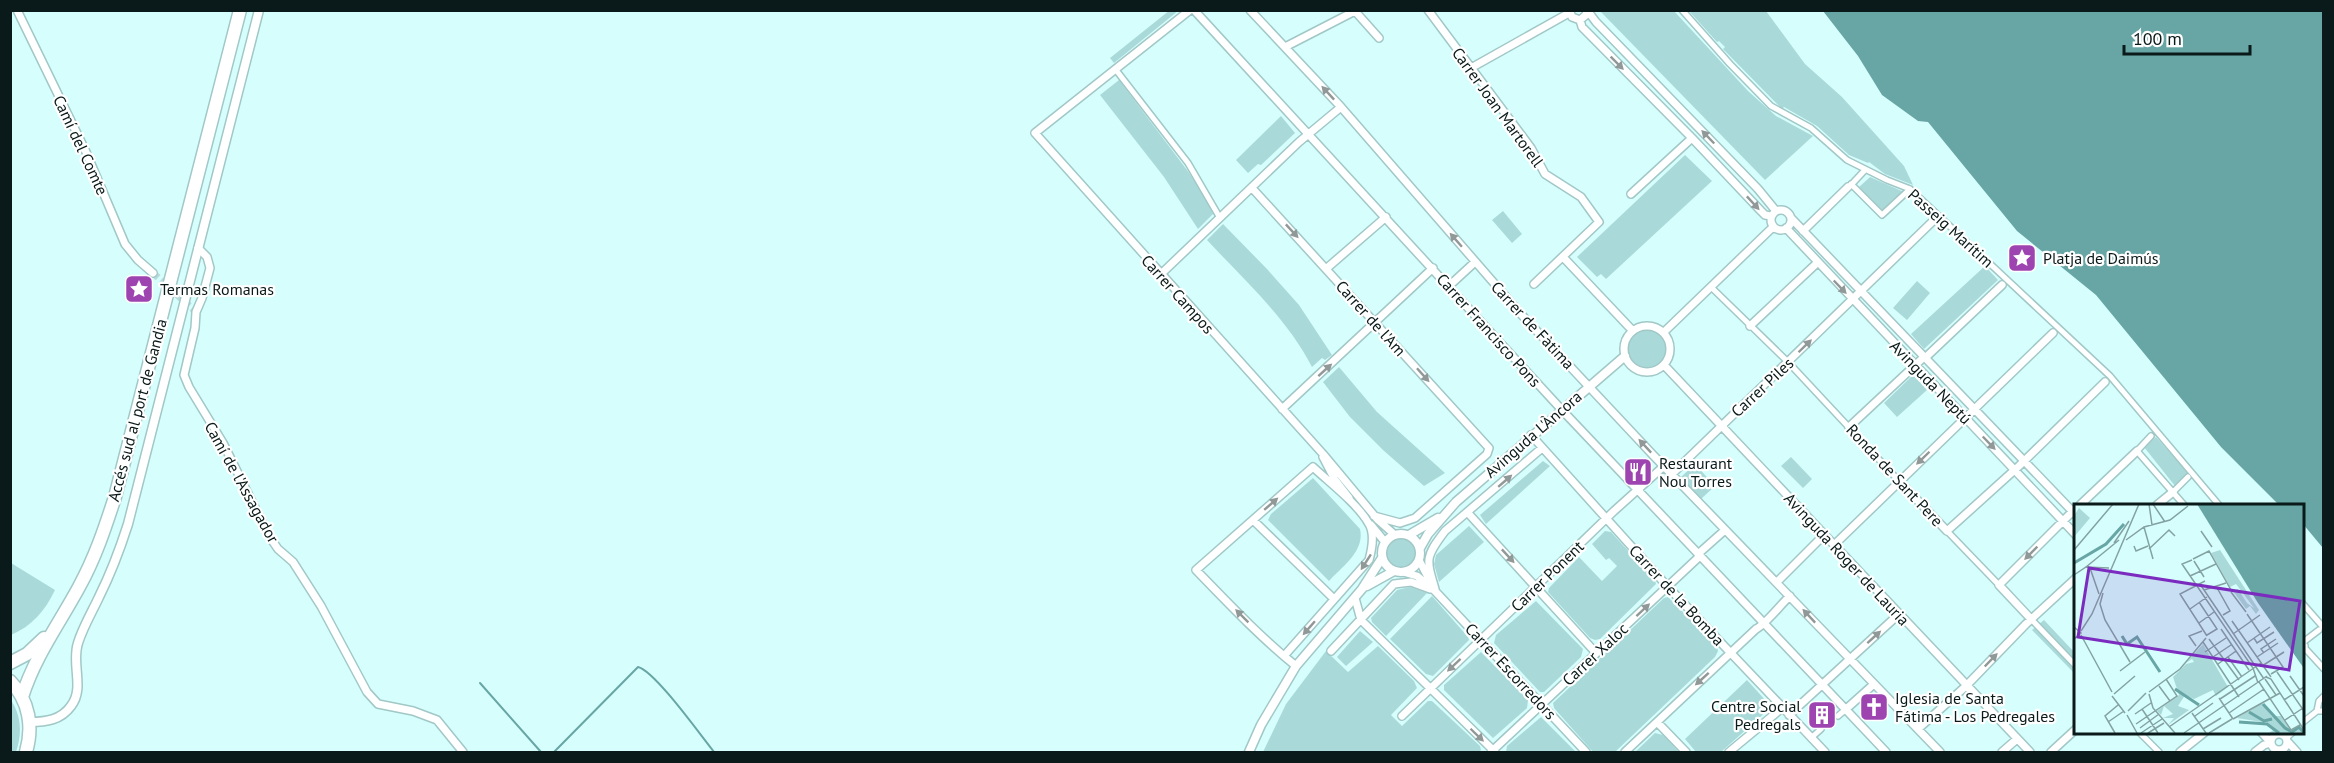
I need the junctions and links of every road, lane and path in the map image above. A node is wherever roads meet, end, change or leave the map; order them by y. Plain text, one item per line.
1 (17, 10) edge
2 (240, 10) edge
3 (259, 10) edge
4 (1192, 10) edge
5 (1250, 10) edge
6 (1428, 10) edge
7 (1587, 10) edge
8 (1682, 10) edge
9 (1356, 11) edge
10 (1569, 12) edge
11 (1580, 20) junction
12 (1379, 38) dead end
13 (1285, 46) junction
14 (1471, 68) junction
15 (1116, 70) junction
16 (1341, 107) junction
17 (1309, 133) junction
18 (1692, 138) junction
19 (1865, 170) junction
20 (1850, 186) junction
21 (1252, 188) junction
22 (1910, 189) junction
23 (1631, 194) dead end
24 (1774, 213) junction
25 (1386, 217) junction
26 (1220, 218) junction
27 (1791, 218) junction
28 (1932, 222) dead end
29 (1773, 227) junction
30 (1786, 228) junction
31 (1803, 231) junction
32 (198, 248) junction
33 (1563, 257) junction
34 (1475, 262) junction
35 (1817, 263) junction
36 (1326, 268) junction
37 (1433, 268) junction
38 (153, 273) tunnel mouth
39 (1161, 274) junction
40 (1534, 284) dead end
41 (2001, 285) dead end
42 (1449, 286) junction
43 (1711, 287) junction
44 (1862, 291) junction
45 (1852, 300) junction
46 (1375, 322) junction
47 (1750, 326) junction
48 (1632, 330) junction
49 (1664, 332) junction
50 (2053, 333) dead end
51 (1625, 356) junction
52 (1925, 357) junction
53 (1788, 362) junction
54 (1664, 365) junction
55 (1915, 365) junction
56 (2105, 382) dead end
57 (1589, 385) junction
58 (1973, 408) junction
59 (1282, 409) junction
60 (1561, 409) junction
61 (1965, 417) junction
62 (1722, 425) junction
63 (1849, 428) junction
64 (1531, 435) junction
65 (2151, 436) dead end
66 (1542, 448) junction
67 (2138, 451) junction
68 (1323, 454) junction
69 (2024, 461) junction
70 (1664, 466) junction
71 (2015, 470) junction
72 (1672, 474) junction
73 (2188, 477) dead end
74 (1899, 481) junction
75 (1638, 491) junction
76 (2173, 492) junction
77 (1351, 502) junction
78 (2081, 504) edge
79 (2158, 504) edge
80 (2183, 504) edge
81 (2218, 504) edge
82 (2074, 511) edge
83 (1468, 513) junction
84 (2074, 513) edge
85 (1443, 514) junction
86 (1374, 516) junction
87 (1607, 519) junction
88 (1253, 520) junction
89 (2064, 521) junction
90 (1371, 525) junction
91 (1725, 530) junction
92 (1947, 531) junction
93 (2074, 533) edge
94 (1395, 535) junction
95 (1409, 535) junction
96 (1824, 535) junction
97 (1385, 542) junction
98 (1834, 545) junction
99 (1420, 548) junction
100 (1699, 555) junction
101 (1382, 558) junction
102 (1419, 560) junction
103 (1398, 572) junction
104 (2074, 580) edge
105 (1777, 582) junction
106 (1999, 585) junction
107 (1668, 586) junction
108 (1536, 587) junction
109 (1362, 589) junction
110 (1435, 591) junction
111 (1790, 596) junction
112 (1355, 598) junction
113 (1334, 599) junction
114 (2304, 606) edge
115 (1899, 614) junction
116 (2031, 619) junction
117 (1361, 620) junction
118 (1764, 625) junction
119 (55, 626) junction
120 (2321, 629) edge
121 (1481, 639) junction
122 (2304, 645) edge
123 (2304, 647) edge
124 (1331, 651) dead end
125 (1596, 653) junction
126 (1730, 653) junction
127 (1284, 657) junction
128 (1849, 659) junction
129 (10, 663) edge
130 (2074, 664) edge
131 (1296, 666) junction
132 (2324, 669) edge
133 (10, 681) edge
134 (1874, 684) junction
135 (1822, 686) junction
136 (1966, 686) junction
137 (1430, 688) junction
138 (2324, 696) edge
139 (22, 697) junction
140 (1541, 704) junction
141 (1782, 708) junction
142 (1845, 710) junction
143 (2320, 711) edge
144 (1789, 715) junction
145 (1402, 716) dead end
146 (1838, 716) dead end
147 (30, 722) junction
148 (1657, 722) junction
149 (2304, 722) edge
150 (1821, 729) dead end
151 (1918, 729) junction
152 (2074, 731) edge
153 (2140, 733) edge
154 (2204, 733) edge
155 (2262, 733) edge
156 (2283, 736) edge
157 (1811, 738) junction
158 (2017, 739) junction
159 (2271, 744) junction
160 (1493, 752) edge
161 (2278, 752) edge
162 (26, 753) edge
163 (463, 753) edge
164 (1249, 753) edge
165 (1586, 753) edge
166 (1625, 753) edge
167 (1686, 753) edge
168 (1729, 753) edge
169 (1825, 753) edge
170 (1886, 753) edge
171 (1940, 753) edge
172 (2002, 753) edge
173 (2030, 753) edge
174 (2051, 753) edge
175 (2159, 753) edge
176 (2180, 753) edge
177 (2255, 753) edge
178 (2297, 753) edge

1 - 38 street, Camí del Comte
2 - 119 highway, Accés sud al port de Gandia
3 - 32 street
4 - 15 street
4 - 17 street, Carrer Francisco Pons
5 - 13 street, Carrer de Fàtima
6 - 14 street, Carrer Joan Martorell
7 - 11 street
24 -> 7 street
8 - 19 street, Passeig Marítim
9 - 12 street
9 - 13 street
10 - 11 street
10 - 14 street
11 -> 18 street
16 -> 13 street, Carrer de Fàtima
14 - 33 street, Carrer Joan Martorell
15 - 26 street
15 - 39 street, Carrer Campos
16 - 17 street
34 -> 16 street, Carrer de Fàtima
17 - 21 street
17 - 25 street, Carrer Francisco Pons
18 - 23 street
18 -> 24 street
19 - 20 street
19 - 22 street, Passeig Marítim
20 - 22 street
20 - 31 street
21 - 26 street
21 -> 36 street, Carrer de l'Am
22 - 81 street, Passeig Marítim
24 - 27 street
24 - 29 street
25 - 36 street
25 - 37 street, Carrer Francisco Pons
26 - 39 street
27 - 30 street
27 - 31 street, Avinguda Neptú
28 - 44 street, Carrer Piles
29 - 30 street
29 - 43 street
30 - 35 street, Avinguda Neptú
31 - 44 street, Avinguda Neptú
32 - 147 street
32 - 163 street, Camí de l'Assagador
33 - 40 street
33 - 48 street
34 - 42 street
34 - 57 street, Carrer de Fàtima
35 -> 45 street, Avinguda Neptú
35 - 47 street
36 - 46 street, Carrer de l'Am
37 - 42 street, Carrer Francisco Pons
37 - 46 street
39 - 59 street, Carrer Campos
41 - 52 street
42 - 60 street, Carrer Francisco Pons
43 - 47 street, Ronda de Sant Pere
43 - 49 street
44 - 45 street, Carrer Piles
44 - 52 street, Avinguda Neptú
53 -> 45 street, Carrer Piles
45 - 55 street, Avinguda Neptú
59 -> 46 street
46 -> 86 street, Carrer de l'Am
47 - 53 street, Ronda de Sant Pere
48 - 49 street
48 - 51 street
49 - 54 street
50 - 58 street
51 - 54 street
51 - 57 street, Avinguda L'Àncora
52 - 55 street
52 - 58 street, Avinguda Neptú
53 - 62 street, Carrer Piles
53 - 63 street, Ronda de Sant Pere
54 - 62 street, Avinguda Roger de Lauria
55 - 61 street, Avinguda Neptú
55 - 63 street
56 - 69 street
57 - 60 street, Avinguda L'Àncora
70 -> 57 street, Carrer de Fàtima
58 - 61 street
58 - 69 street, Avinguda Neptú
59 - 68 street, Carrer Campos
60 - 64 street, Avinguda L'Àncora
60 - 75 street, Carrer Francisco Pons
61 -> 71 street, Avinguda Neptú
61 -> 74 street
62 - 72 street, Carrer Piles
62 - 96 street, Avinguda Roger de Lauria
63 - 74 street, Ronda de Sant Pere
64 - 66 street, Carrer de la Bomba
64 - 85 street, Avinguda L'Àncora
65 - 67 street
83 -> 66 street
66 - 87 street, Carrer de la Bomba
67 - 76 street
67 - 78 street
68 - 77 street
68 - 86 street
69 - 71 street
69 - 82 street, Avinguda Neptú
70 - 72 street, Carrer de Fàtima
70 - 75 street, Carrer Ponent
71 - 89 street, Avinguda Neptú
71 - 92 street
72 - 91 street, Carrer de Fàtima
73 - 76 street
74 - 92 street, Ronda de Sant Pere
74 - 98 street
75 - 87 street, Carrer Ponent
75 - 100 street, Carrer Francisco Pons
76 - 79 street
76 - 80 street
88 -> 77 street
77 - 90 street
83 -> 108 street
83 - 110 street
84 - 89 street
85 - 95 street, Avinguda L'Àncora
85 - 99 street, Avinguda L'Àncora
86 - 94 street
87 - 107 street, Carrer de la Bomba
87 - 108 street, Carrer Ponent
88 - 113 street
127 -> 88 street
89 - 93 street, Avinguda Neptú
89 -> 106 street
90 - 97 street
90 -> 113 street
91 - 100 street, Carrer Xaloc
91 - 105 street, Carrer de Fàtima
92 - 106 street, Ronda de Sant Pere
94 - 95 street
94 - 97 street
95 - 99 street
96 - 98 street, Avinguda Roger de Lauria
96 - 105 street
97 - 101 street
98 - 115 street, Avinguda Roger de Lauria
99 - 102 street
100 - 107 street, Carrer Xaloc
100 - 118 street, Carrer Francisco Pons
101 - 103 street
101 - 109 street
102 - 103 street
102 - 110 street, Carrer Escorredors
103 - 109 street
103 - 110 street, Carrer Escorredors
104 - 116 street
105 - 111 street, Carrer de Fàtima
106 - 116 street, Ronda de Sant Pere
125 -> 107 street, Carrer Xaloc
107 - 126 street, Carrer de la Bomba
108 - 121 street, Carrer Ponent
108 - 125 street
109 - 112 street
110 - 117 street
110 - 121 street, Carrer Escorredors
111 - 118 street
128 -> 111 street, Carrer de Fàtima
112 - 117 street
112 - 131 street
113 -> 127 street
114 - 120 street
128 -> 115 street
115 - 136 street, Avinguda Roger de Lauria
116 - 130 street, Ronda de Sant Pere
136 -> 116 street
117 - 124 street
117 - 137 street
118 - 126 street
118 - 135 street, Carrer Francisco Pons
119 - 129 highway, Accés sud al port de Gandia
119 - 139 highway, Accés sud al port de Gandia
120 - 122 street
121 -> 137 street, Carrer Ponent
121 - 140 street, Carrer Escorredors
123 - 132 street
125 - 140 street, Carrer Xaloc
126 - 141 street, Carrer de la Bomba
126 -> 148 street
127 - 131 street
128 - 134 street, Carrer de Fàtima
128 - 135 street
131 - 164 street
133 - 139 highway
134 - 142 street
134 - 151 street, Carrer de Fàtima
135 - 142 street, Carrer Francisco Pons
135 - 144 street
136 - 151 street
136 - 158 street, Avinguda Roger de Lauria
137 - 145 street, Carrer Ponent
137 -> 160 street
138 - 143 street
139 - 147 highway
140 - 160 street, Carrer Xaloc
140 - 165 street, Carrer Escorredors
141 - 144 street, Carrer de la Bomba
141 - 168 street
142 - 146 street
142 - 170 street, Carrer Francisco Pons
143 - 149 street
144 - 157 street, Carrer de la Bomba
147 - 162 highway
148 - 166 street
148 - 167 street
150 - 157 street
151 - 171 street, Carrer de Fàtima
152 - 174 street
153 - 175 street
154 - 176 street
155 - 159 street
156 - 159 street
156 - 161 street
156 - 178 street
157 - 169 street, Carrer de la Bomba
158 - 172 street
158 - 173 street, Avinguda Roger de Lauria
159 - 161 street
159 - 177 street

